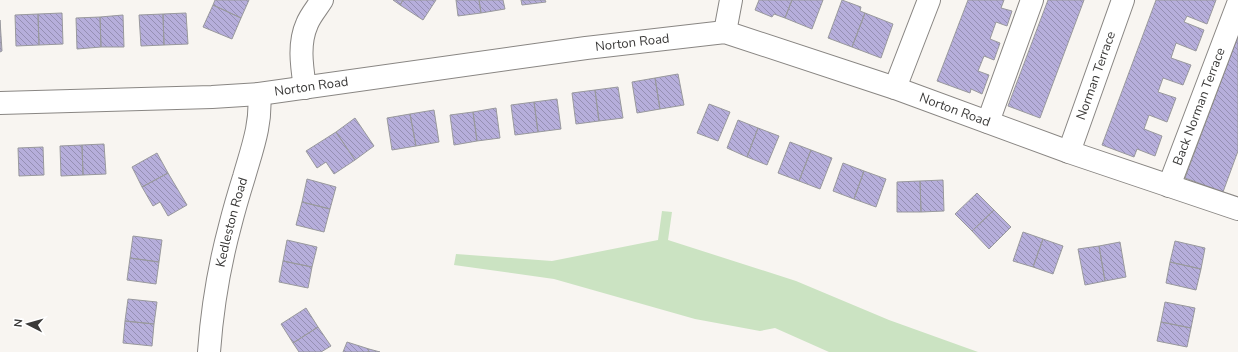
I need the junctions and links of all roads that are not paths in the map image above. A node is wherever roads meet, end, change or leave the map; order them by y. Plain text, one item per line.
1 (322, 0) edge
2 (731, 0) edge
3 (929, 0) edge
4 (1032, 0) edge
5 (1123, 0) edge
6 (1238, 4) edge
7 (725, 32) junction
8 (305, 88) junction
9 (895, 88) junction
10 (259, 94) junction
11 (0, 103) edge
12 (988, 122) junction
13 (1069, 152) junction
14 (1169, 186) junction
15 (1238, 209) edge
16 (209, 352) edge

1 - 8 street
2 - 7 street
3 - 9 street
4 - 12 street
5 - 13 street, Norman Terrace
6 - 14 street, Back Norman Terrace
7 - 8 street, Norton Road
7 - 9 street, Norton Road
8 - 10 street, Norton Road
9 - 12 street, Norton Road
10 - 11 street, Norton Road
10 - 16 street, Kedleston Road
12 - 13 street, Norton Road
13 - 14 street, Norton Road
14 - 15 street, Norton Road

